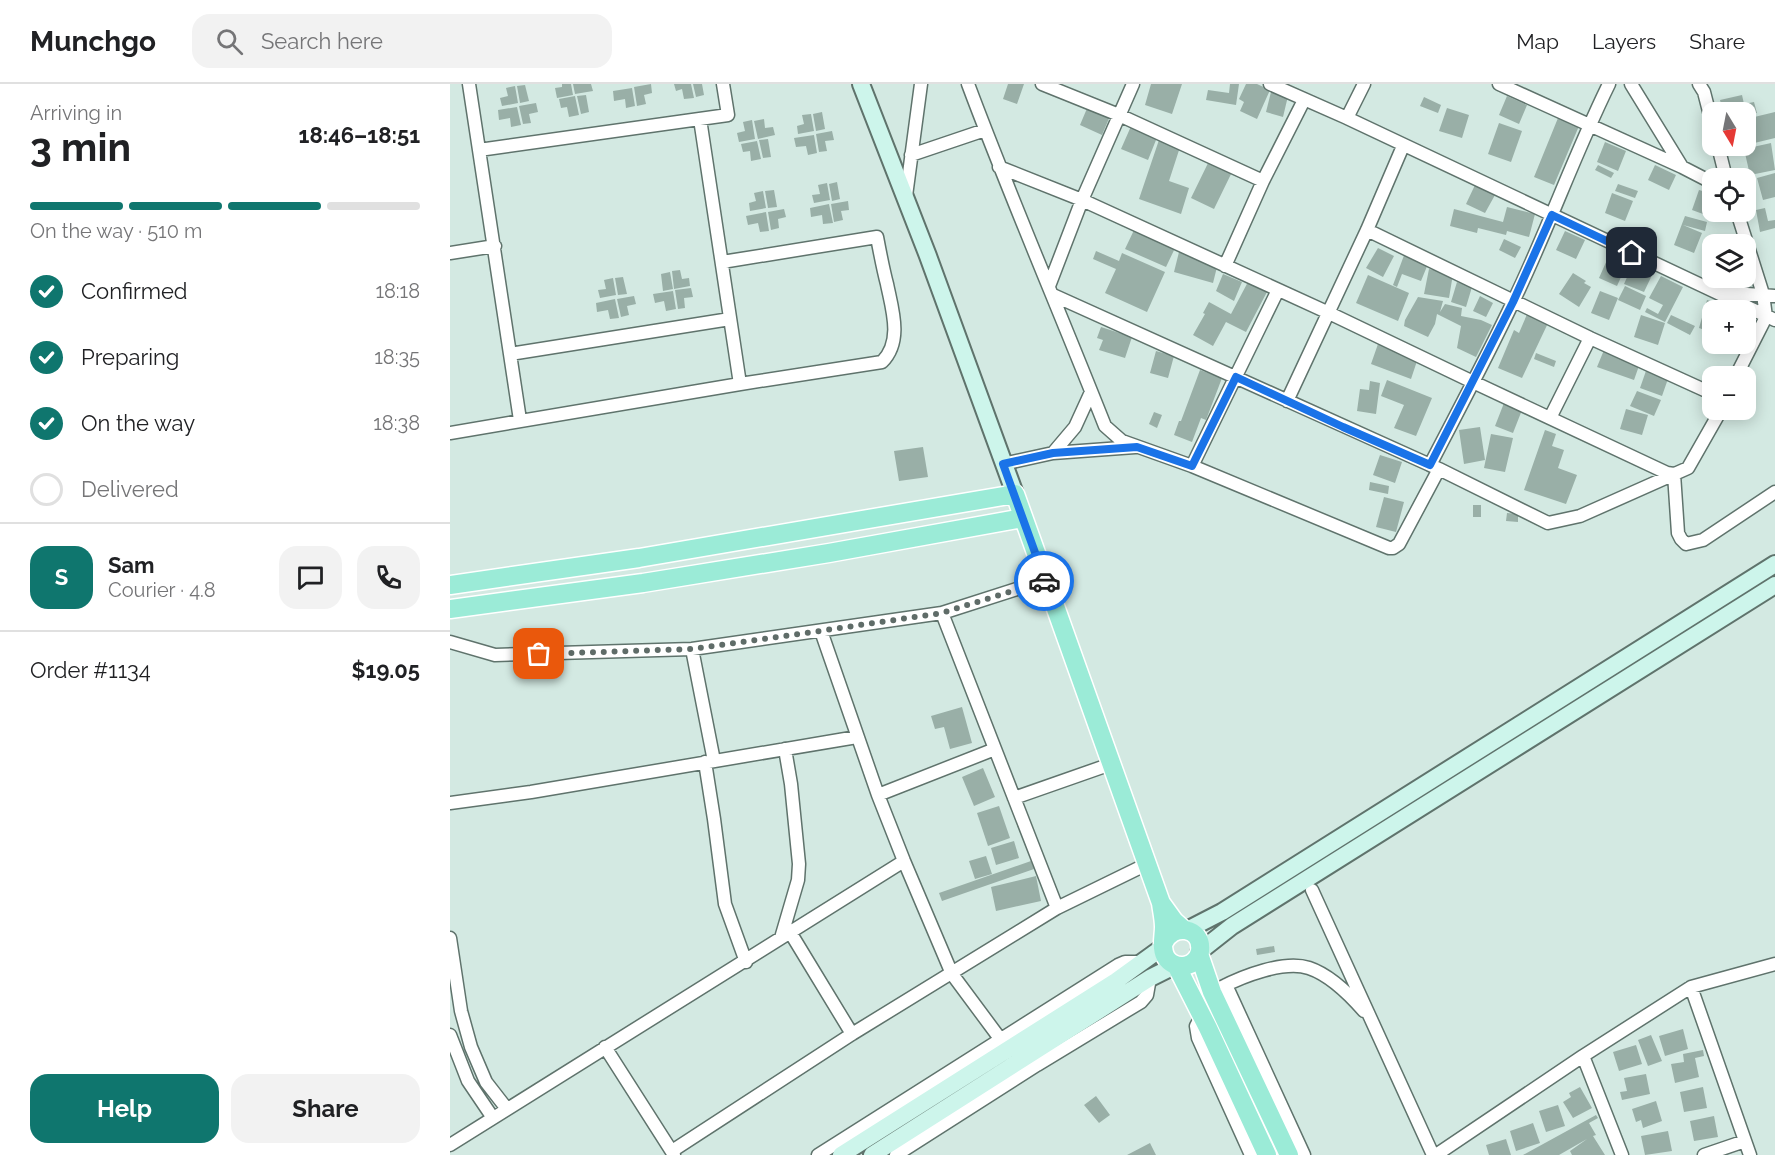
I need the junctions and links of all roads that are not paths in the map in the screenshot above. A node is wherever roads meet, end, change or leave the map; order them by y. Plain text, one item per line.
1 (469, 84) edge
2 (723, 84) edge
3 (861, 84) edge
4 (921, 84) edge
5 (968, 84) edge
6 (1042, 84) edge
7 (1133, 84) edge
8 (1270, 84) edge
9 (1364, 84) edge
10 (1499, 84) edge
11 (1609, 84) edge
12 (1631, 84) edge
13 (1699, 84) edge
14 (1304, 100) junction
15 (1707, 102) edge
16 (1119, 115) junction
17 (1347, 118) junction
18 (700, 119) junction
19 (1589, 125) junction
20 (986, 130) junction
21 (1403, 146) junction
22 (479, 150) junction
23 (911, 155) junction
24 (999, 167) junction
25 (1682, 167) junction
26 (1702, 177) edge
27 (1263, 182) junction
28 (906, 197) junction
29 (1082, 200) junction
30 (1552, 215) junction
31 (1741, 222) edge
32 (1367, 230) junction
33 (495, 246) junction
34 (450, 253) edge
35 (722, 262) junction
36 (1225, 266) junction
37 (1278, 290) junction
38 (1051, 291) junction
39 (1711, 291) junction
40 (1769, 295) edge
41 (1513, 302) junction
42 (1329, 313) junction
43 (1770, 319) edge
44 (730, 320) junction
45 (1590, 338) junction
46 (510, 354) junction
47 (1742, 366) edge
48 (1236, 377) junction
49 (1473, 382) junction
50 (740, 384) junction
51 (1702, 389) edge
52 (1092, 392) junction
53 (1287, 401) junction
54 (1550, 418) junction
55 (520, 420) junction
56 (1714, 420) edge
57 (450, 433) edge
58 (1137, 447) junction
59 (1053, 453) junction
60 (1003, 464) junction
61 (1192, 466) junction
62 (1434, 467) junction
63 (1674, 474) junction
64 (1775, 492) edge
65 (1015, 494) junction
66 (1023, 518) junction
67 (1775, 564) edge
68 (1045, 580) junction
69 (450, 585) edge
70 (1775, 585) edge
71 (450, 609) edge
72 (942, 613) junction
73 (821, 631) junction
74 (450, 642) edge
75 (692, 649) junction
76 (857, 737) junction
77 (785, 749) junction
78 (995, 749) junction
79 (710, 762) junction
80 (1111, 764) junction
81 (878, 795) junction
82 (1014, 798) junction
83 (450, 803) edge
84 (904, 861) junction
85 (1147, 864) junction
86 (1312, 890) dead end
87 (1161, 903) junction
88 (1057, 908) junction
89 (1186, 930) junction
90 (786, 935) junction
91 (450, 938) edge
92 (1163, 946) junction
93 (1199, 953) junction
94 (746, 962) junction
95 (1144, 962) junction
96 (1775, 964) edge
97 (1176, 965) junction
98 (952, 974) junction
99 (1150, 978) junction
100 (1692, 987) junction
101 (1219, 988) junction
102 (1202, 1015) junction
103 (1370, 1019) junction
104 (852, 1034) junction
105 (450, 1035) edge
106 (1001, 1040) junction
107 (605, 1047) junction
108 (1582, 1056) junction
109 (507, 1109) junction
110 (493, 1118) junction
111 (1745, 1141) junction
112 (450, 1145) edge
113 (673, 1153) edge
114 (818, 1155) edge
115 (841, 1155) edge
116 (872, 1155) edge
117 (896, 1155) edge
118 (1251, 1155) edge
119 (1267, 1155) edge
120 (1289, 1155) edge
121 (1304, 1155) edge
122 (1434, 1155) edge
123 (1622, 1155) edge
124 (1704, 1155) edge
125 (1750, 1155) edge

1 - 22 street
2 - 18 street
3 - 28 main road
4 - 23 street
5 - 20 street
6 - 16 street
7 - 16 street
8 - 14 street
9 - 17 street
10 - 19 street
11 - 19 street
12 - 25 street
13 - 15 street
14 - 17 street
14 - 27 street
16 - 27 street
16 - 29 street
17 - 21 street
18 - 22 street
18 - 35 street
19 - 25 street
19 - 30 street
20 - 23 street
20 - 24 street
21 - 30 street
21 - 32 street
22 - 33 street
23 - 28 street
24 - 29 street
24 - 38 street
25 - 26 street
27 - 36 street
28 - 60 main road
29 - 36 street
29 - 38 street
30 - 39 street
30 - 41 street
31 - 40 street
32 - 41 street
32 - 42 street
33 - 34 street
33 - 46 street
35 - 44 street
35 - 50 street
36 - 37 street
37 - 42 street
37 - 48 street
38 - 48 street
38 - 52 street
39 - 40 street
39 - 43 street
40 - 43 street
41 - 45 street
41 - 49 street
42 - 49 street
42 - 53 street
43 - 47 street
44 - 46 street
44 - 50 street
45 - 51 street
45 - 54 street
46 - 55 street
48 - 53 street
48 - 61 street
49 - 54 street
49 - 62 street
50 - 55 street
52 - 58 street
52 - 59 street
53 - 62 street
54 - 63 street
55 - 57 street
56 - 63 street
58 - 59 street
58 - 61 street
59 - 60 street
60 - 65 main road
61 - 62 street
62 - 63 street
63 - 64 street
65 - 66 main road
65 - 69 main road
66 - 68 main road
66 - 71 main road
67 - 89 main road
68 - 72 street
68 - 80 main road
70 - 93 main road
72 - 73 street
72 - 78 street
73 - 75 street
73 - 76 street
74 - 75 street
75 - 79 street
76 - 77 street
76 - 81 street
77 - 79 street
77 - 90 street
78 - 81 street
78 - 82 street
79 - 83 street
79 - 94 street
80 - 82 street
80 - 85 main road
81 - 84 street
82 - 88 street
84 - 90 street
84 - 98 street
85 - 87 main road
85 - 88 street
86 - 103 street
87 - 89 main road
87 - 92 main road
88 - 98 street
89 - 92 main road
89 - 93 main road
90 - 94 street
90 - 104 street
91 - 109 street
92 - 95 main road
92 - 97 main road
93 - 97 main road
93 - 101 main road
94 - 107 street
95 - 106 street
95 - 115 main road
96 - 100 street
97 - 99 main road
97 - 102 main road
98 - 104 street
98 - 106 street
99 - 116 main road
99 - 117 street
100 - 108 street
100 - 111 street
101 - 103 street
101 - 120 main road
101 - 121 street
102 - 118 street
102 - 119 main road
103 - 122 street
104 - 113 street
105 - 110 street
106 - 114 street
107 - 109 street
107 - 113 street
108 - 122 street
108 - 123 street
109 - 110 street
110 - 112 street
111 - 124 street
111 - 125 street

